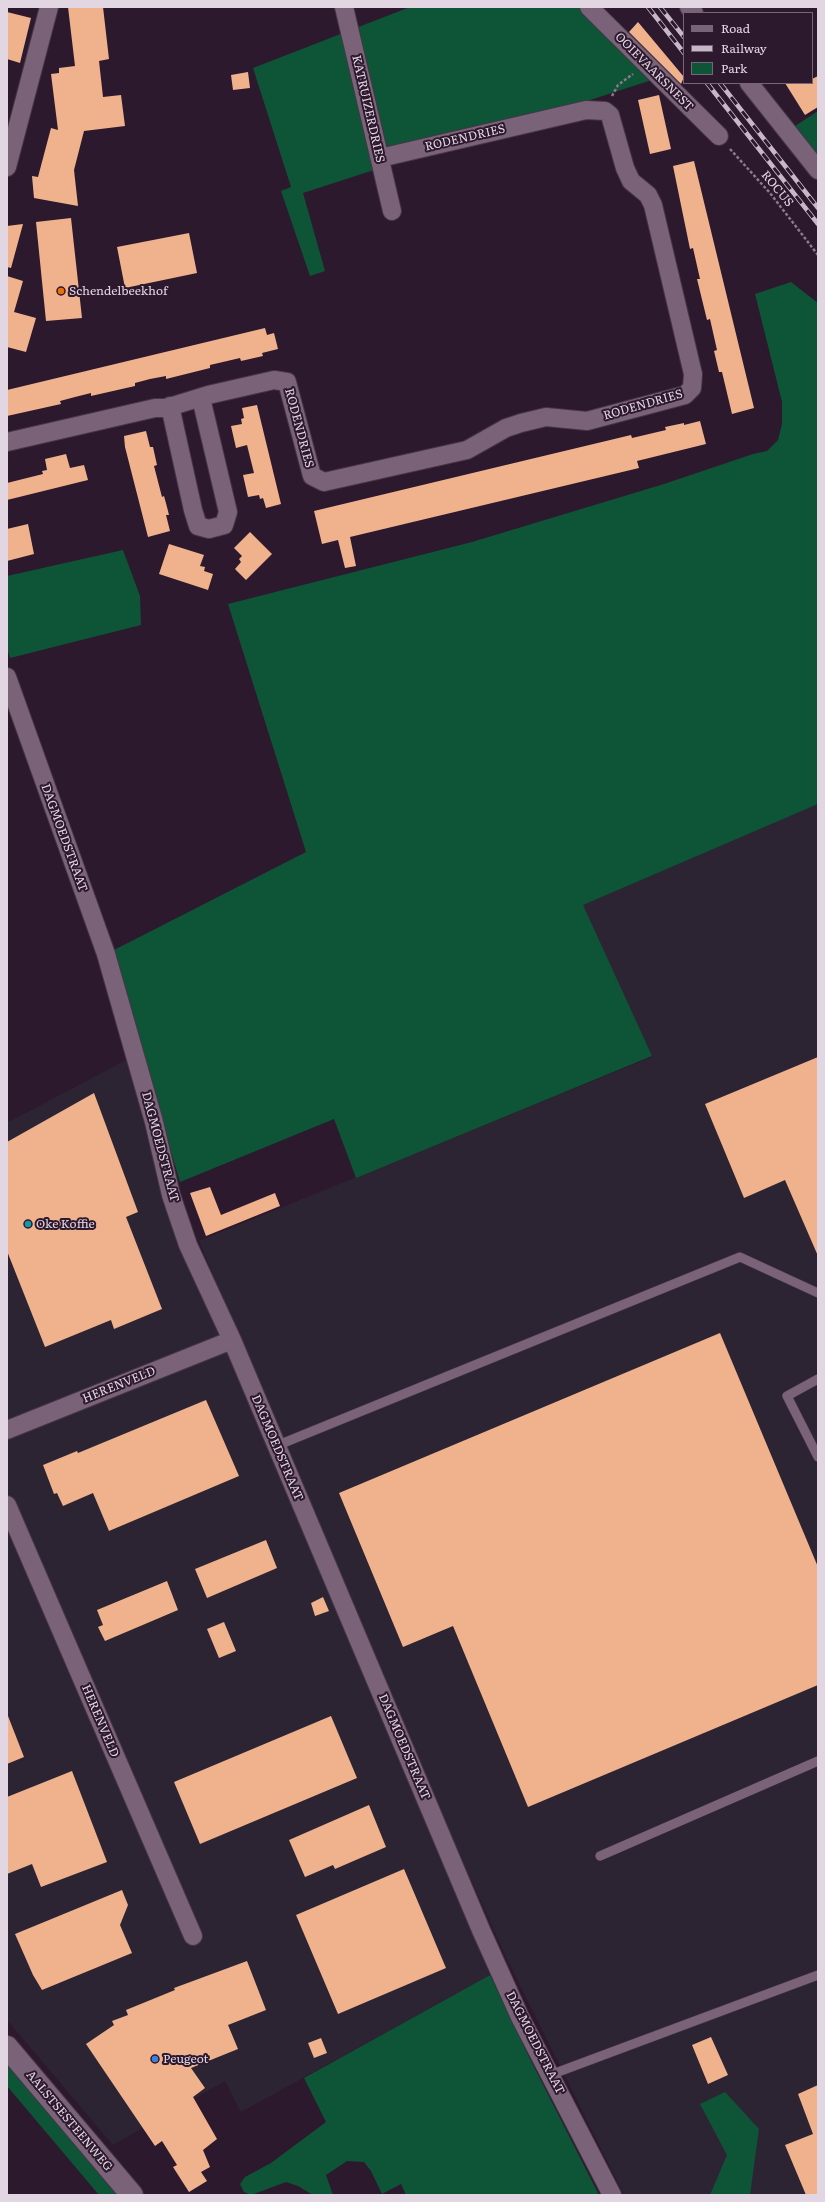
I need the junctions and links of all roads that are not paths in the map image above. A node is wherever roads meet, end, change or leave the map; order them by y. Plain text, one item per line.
1 (50, 7) edge
2 (344, 7) edge
3 (588, 7) edge
4 (750, 84) edge
5 (719, 136) road end
6 (380, 158) junction
7 (7, 167) edge
8 (818, 170) edge
9 (392, 211) dead end
10 (201, 398) junction
11 (170, 406) junction
12 (7, 442) edge
13 (7, 677) edge
14 (818, 1293) edge
15 (232, 1340) junction
16 (818, 1379) edge
17 (7, 1430) edge
18 (276, 1446) junction
19 (818, 1457) edge
20 (7, 1505) edge
21 (818, 1761) edge
22 (600, 1856) dead end
23 (193, 1936) dead end
24 (818, 1975) edge
25 (7, 2047) edge
26 (550, 2075) junction
27 (132, 2195) edge
28 (612, 2195) edge

1 - 7 street
2 - 6 street, KATRUIZERDRIES
3 - 5 street, OOIEVAARSNEST
4 - 8 street
6 - 9 street, KATRUIZERDRIES
6 - 10 street, RODENDRIES
10 - 11 street, RODENDRIES
10 - 11 street
11 - 12 street, RODENDRIES
13 - 15 street, DAGMOEDSTRAAT
14 - 18 lane
15 - 17 street, HERENVELD
15 - 18 street, DAGMOEDSTRAAT
16 - 19 lane
18 - 26 street, DAGMOEDSTRAAT
20 - 23 street, HERENVELD
21 - 22 lane
24 - 26 lane
25 - 27 main road, AALSTSESTEENWEG
26 - 28 street, DAGMOEDSTRAAT

